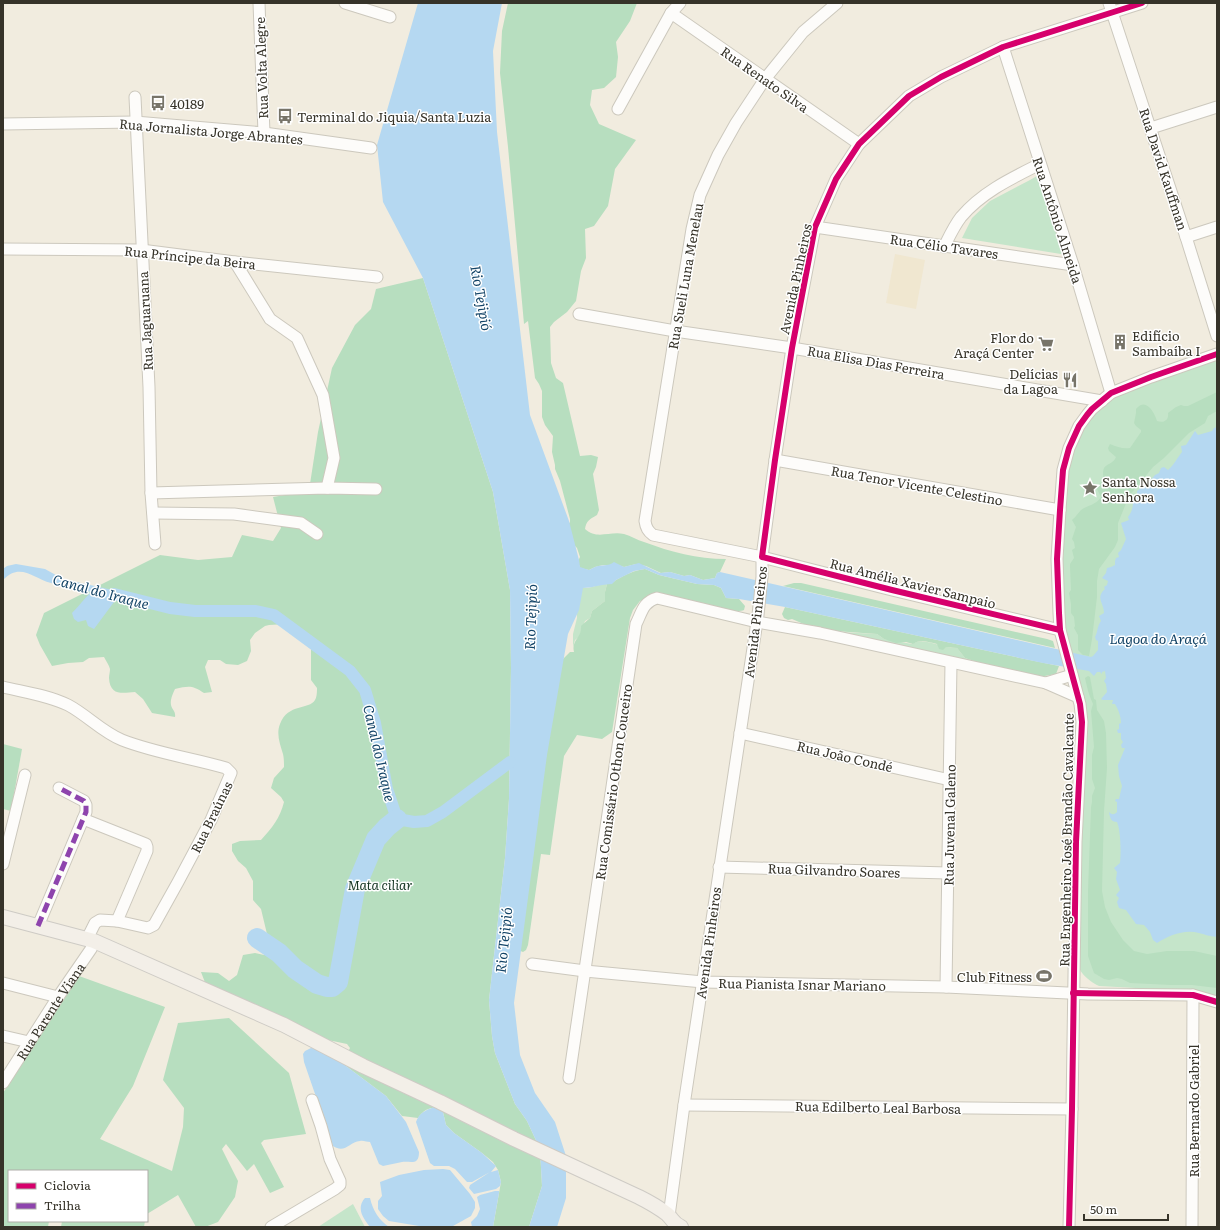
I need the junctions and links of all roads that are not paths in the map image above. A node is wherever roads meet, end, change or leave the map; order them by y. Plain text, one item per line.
1 (259, 3) edge
2 (345, 3) edge
3 (680, 3) edge
4 (837, 3) edge
5 (1142, 3) edge
6 (1111, 8) edge
7 (671, 13) junction
8 (390, 17) dead end
9 (1003, 47) junction
10 (765, 79) junction
11 (135, 97) dead end
12 (1217, 107) edge
13 (618, 109) dead end
14 (135, 122) junction
15 (3, 124) edge
16 (1151, 128) junction
17 (264, 133) junction
18 (859, 144) junction
19 (371, 148) dead end
20 (1040, 164) junction
21 (815, 227) junction
22 (1217, 227) edge
23 (1186, 237) junction
24 (944, 247) junction
25 (3, 249) edge
26 (141, 250) junction
27 (235, 262) junction
28 (1073, 265) junction
29 (377, 277) dead end
30 (579, 314) dead end
31 (675, 330) junction
32 (1217, 336) edge
33 (792, 348) junction
34 (1217, 354) edge
35 (1111, 393) junction
36 (1102, 401) junction
37 (775, 460) junction
38 (327, 488) junction
39 (376, 489) dead end
40 (151, 492) junction
41 (1060, 510) junction
42 (152, 513) junction
43 (645, 521) joint
44 (317, 534) dead end
45 (155, 544) dead end
46 (762, 556) junction
47 (758, 619) junction
48 (1060, 630) junction
49 (951, 663) junction
50 (1071, 674) junction
51 (1046, 683) junction
52 (3, 687) edge
53 (1078, 696) junction
54 (740, 733) junction
55 (25, 775) dead end
56 (950, 780) junction
57 (59, 788) dead end
58 (83, 819) junction
59 (3, 864) edge
60 (719, 867) junction
61 (948, 874) junction
62 (3, 917) edge
63 (118, 921) junction
64 (38, 926) junction
65 (91, 940) junction
66 (532, 964) dead end
67 (585, 971) junction
68 (703, 982) junction
69 (3, 983) edge
70 (946, 988) junction
71 (1074, 993) junction
72 (1193, 995) junction
73 (58, 997) junction
74 (1217, 1002) edge
75 (3, 1036) edge
76 (29, 1042) junction
77 (569, 1078) dead end
78 (3, 1083) edge
79 (312, 1100) dead end
80 (684, 1105) junction
81 (1072, 1109) junction
82 (669, 1216) junction
83 (271, 1227) edge
84 (680, 1227) edge
85 (1069, 1227) edge
86 (1192, 1227) edge

1 - 17 street, Rua Volta Alegre
2 - 8 street
3 - 7 street
4 - 10 street, Rua Sueli Luna Menelau
5 - 6 street, Avenida Pinheiros
6 - 9 street, Avenida Pinheiros
6 - 16 street, Rua David Kauffman
7 - 10 street, Rua Renato Silva
7 - 13 street
9 - 18 street, Avenida Pinheiros
9 - 20 street, Rua Antônio Almeida
10 - 18 street, Rua Renato Silva
10 - 31 street, Rua Sueli Luna Menelau
11 - 14 street, Rua Jaguaruana
12 - 16 street
14 - 15 street, Rua Jornalista Jorge Abrantes
14 - 17 street, Rua Jornalista Jorge Abrantes
14 - 26 street, Rua Jaguaruana
16 - 23 street, Rua David Kauffman
17 - 19 street, Rua Jornalista Jorge Abrantes
18 - 21 street, Avenida Pinheiros
20 - 24 street
20 - 28 street, Rua Antônio Almeida
21 - 24 street, Rua Célio Tavares
21 - 33 street, Avenida Pinheiros
22 - 23 street
23 - 32 street, Rua David Kauffman
24 - 28 street, Rua Célio Tavares
25 - 26 street, Rua Príncipe da Beira
26 - 27 street, Rua Príncipe da Beira
26 - 40 street, Rua Jaguaruana
27 - 29 street, Rua Príncipe da Beira
27 - 38 street
28 - 35 street, Rua Antônio Almeida
30 - 31 street, Rua Elisa Dias Ferreira
31 - 33 street, Rua Elisa Dias Ferreira
31 - 43 street, Rua Sueli Luna Menelau
33 - 36 street, Rua Elisa Dias Ferreira
33 - 37 street, Avenida Pinheiros
34 - 35 street, Rua Engenheiro José Brandão Cavalcante
35 - 36 street, Rua Engenheiro José Brandão Cavalcante
36 - 41 street, Rua Engenheiro José Brandão Cavalcante
37 - 41 street, Rua Tenor Vicente Celestino
37 - 46 street, Avenida Pinheiros
38 - 39 street
38 - 40 street
40 - 42 street, Rua Jaguaruana
41 - 48 street, Rua Engenheiro José Brandão Cavalcante
42 - 44 street
42 - 45 street, Rua Jaguaruana
43 - 46 street, Rua Amélia Xavier Sampaio
46 - 47 street, Avenida Pinheiros
46 - 48 street, Rua Amélia Xavier Sampaio
47 - 49 street, Rua Comissário Othon Couceiro
47 - 54 street, Avenida Pinheiros
47 - 67 street, Rua Comissário Othon Couceiro
48 - 50 street, Rua Engenheiro José Brandão Cavalcante
49 - 51 street, Rua Comissário Othon Couceiro
49 - 56 street, Rua Juvenal Galeno
50 - 51 street
50 - 53 street, Rua Engenheiro José Brandão Cavalcante
51 - 53 street, Rua Comissário Othon Couceiro
52 - 63 street, Rua Braúnas
53 - 71 street, Rua Engenheiro José Brandão Cavalcante
54 - 56 street, Rua João Condé
54 - 60 street, Avenida Pinheiros
55 - 59 street
56 - 61 street, Rua Juvenal Galeno
57 - 58 street
58 - 63 street
58 - 64 street
60 - 61 street, Rua Gilvandro Soares
60 - 68 street, Avenida Pinheiros
61 - 70 street, Rua Juvenal Galeno
62 - 64 main road
63 - 65 street, Rua Braúnas
64 - 65 main road
65 - 73 street, Rua Parente Viana
65 - 82 main road
66 - 67 street, Rua Pianista Isnar Mariano
67 - 68 street, Rua Pianista Isnar Mariano
67 - 77 street, Rua Comissário Othon Couceiro
68 - 70 street, Rua Pianista Isnar Mariano
68 - 80 street, Avenida Pinheiros
69 - 73 street
70 - 71 street, Rua Pianista Isnar Mariano
71 - 72 street, Rua Pianista Isnar Mariano
71 - 81 street, Rua Engenheiro José Brandão Cavalcante
72 - 74 street, Rua Pianista Isnar Mariano
72 - 86 street, Rua Bernardo Gabriel
73 - 76 street, Rua Parente Viana
75 - 76 street
76 - 78 street, Rua Parente Viana
79 - 83 street
80 - 81 street, Rua Edilberto Leal Barbosa
80 - 82 street, Avenida Pinheiros
81 - 85 street, Rua Engenheiro José Brandão Cavalcante
82 - 84 main road

